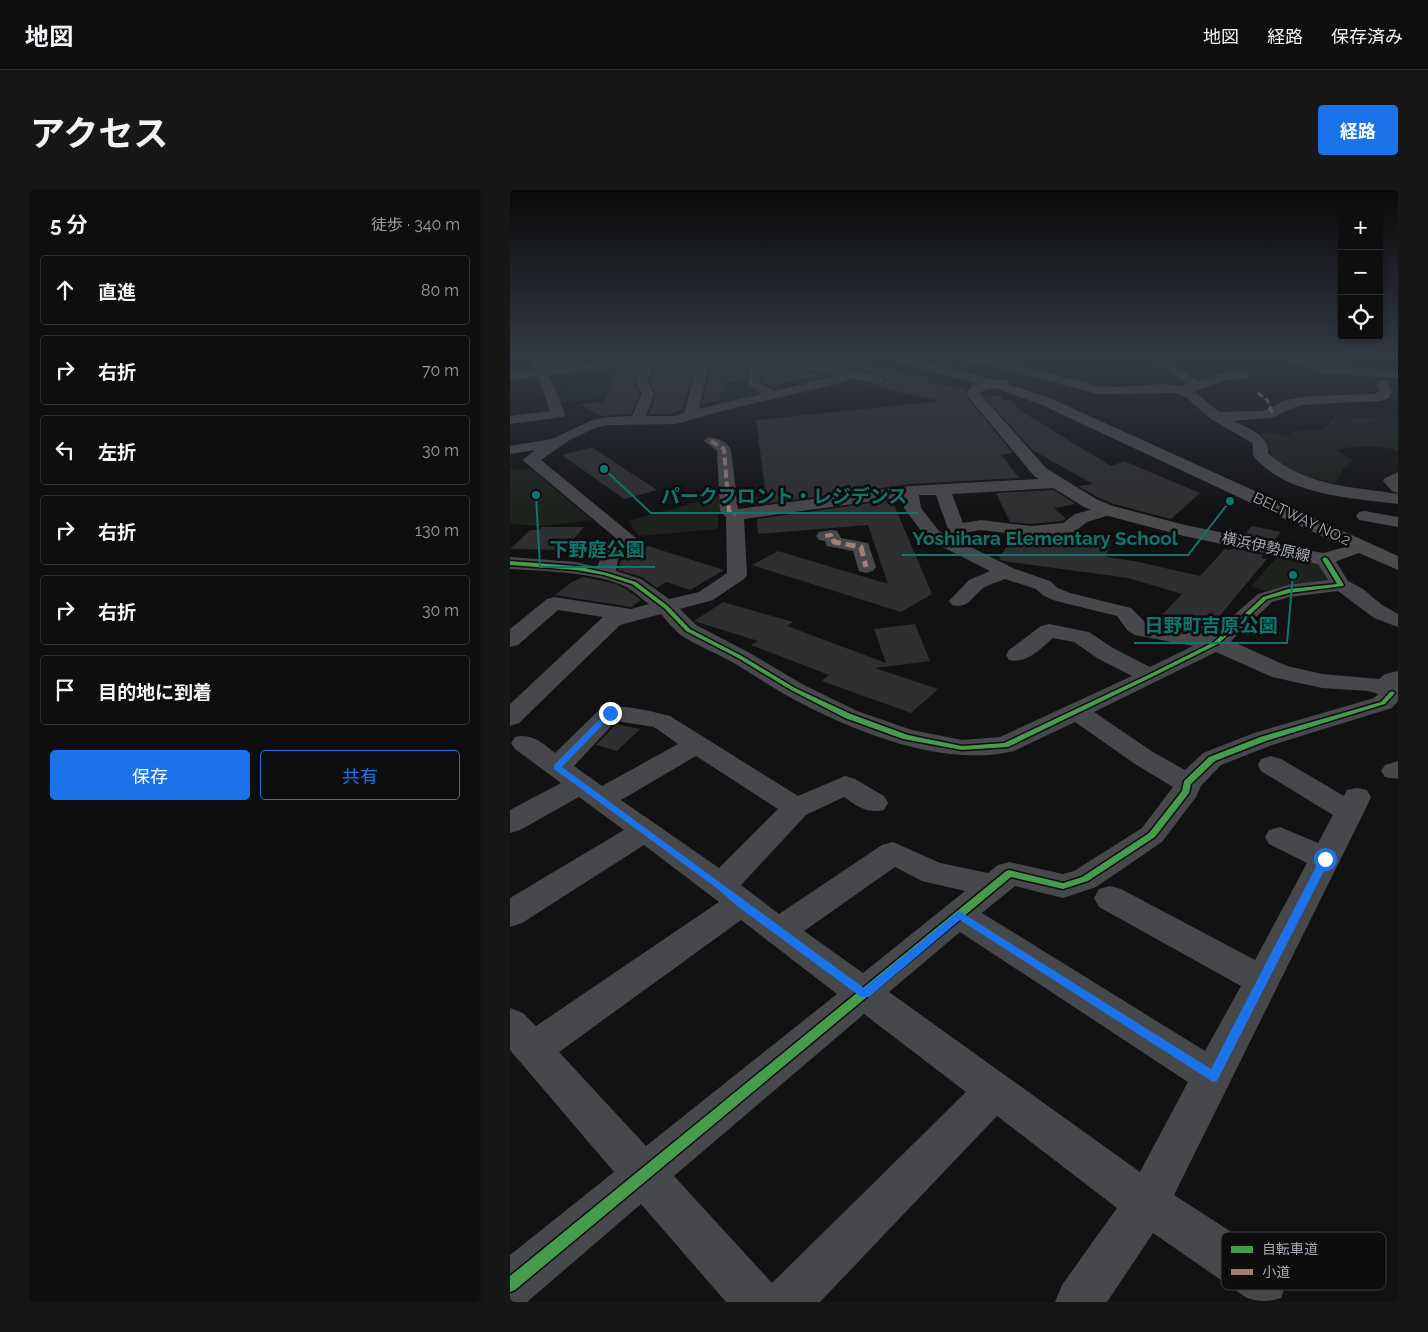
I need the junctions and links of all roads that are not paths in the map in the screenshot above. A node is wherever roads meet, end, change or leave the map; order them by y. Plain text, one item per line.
1 (556, 410) edge
2 (642, 410) edge
3 (692, 410) edge
4 (711, 410) edge
5 (986, 410) edge
6 (1065, 410) edge
7 (1084, 410) edge
8 (1095, 410) edge
9 (1210, 410) edge
10 (1279, 410) edge
11 (1076, 415) junction
12 (1216, 416) junction
13 (690, 417) junction
14 (510, 420) edge
15 (637, 421) junction
16 (710, 441) dead end
17 (1169, 441) dead end
18 (554, 444) junction
19 (510, 450) edge
20 (1201, 468) junction
21 (1398, 477) edge
22 (1055, 483) junction
23 (1398, 488) edge
24 (942, 489) junction
25 (910, 490) junction
26 (1398, 499) edge
27 (994, 501) junction
28 (1107, 510) junction
29 (735, 515) junction
30 (1359, 520) joint
31 (1398, 522) edge
32 (1006, 529) junction
33 (1380, 535) dead end
34 (825, 536) dead end
35 (1351, 551) junction
36 (1398, 553) edge
37 (1326, 559) junction
38 (510, 563) edge
39 (1398, 564) edge
40 (866, 567) dead end
41 (1004, 572) junction
42 (1398, 573) edge
43 (606, 574) junction
44 (1341, 585) junction
45 (959, 601) dead end
46 (666, 607) junction
47 (630, 615) junction
48 (1398, 621) edge
49 (510, 640) edge
50 (1216, 643) junction
51 (1017, 656) dead end
52 (1150, 676) junction
53 (1393, 694) edge
54 (1076, 711) junction
55 (517, 730) edge
56 (697, 744) junction
57 (1257, 754) junction
58 (579, 783) junction
59 (1187, 783) junction
60 (874, 803) dead end
61 (796, 808) junction
62 (510, 823) edge
63 (644, 831) junction
64 (1280, 837) dead end
65 (1325, 859) junction
66 (994, 886) junction
67 (731, 895) junction
68 (1110, 898) dead end
69 (510, 914) edge
70 (959, 915) junction
71 (779, 931) junction
72 (1262, 981) junction
73 (865, 994) junction
74 (522, 1036) edge
75 (1213, 1077) junction
76 (995, 1090) junction
77 (644, 1174) junction
78 (1147, 1203) junction
79 (1221, 1252) edge
80 (510, 1285) edge
81 (757, 1302) edge
82 (787, 1302) edge
83 (1079, 1302) edge

1 - 14 street
2 - 15 street
3 - 13 street
4 - 13 street
5 - 22 main road, 横浜伊勢原線
6 - 11 main road, BELTWAY NO.2
7 - 20 main road, BELTWAY NO.2
8 - 17 main road
9 - 12 street
10 - 12 street
11 - 20 main road, BELTWAY NO.2
11 - 35 main road
12 - 26 street
13 - 15 street
15 - 18 street
16 - 29 street
18 - 19 street
18 - 43 street
20 - 36 main road, BELTWAY NO.2
20 - 39 main road, BELTWAY NO.2
21 - 23 street
22 - 27 street
22 - 28 main road, 横浜伊勢原線
24 - 25 street
24 - 27 street
24 - 32 street
25 - 29 street
25 - 41 street
27 - 32 street
28 - 32 street
28 - 37 main road, 横浜伊勢原線
29 - 46 street
30 - 31 street
30 - 33 main road
34 - 40 street
35 - 37 main road, 横浜伊勢原線
35 - 42 main road
37 - 44 street
38 - 43 street
41 - 45 street
41 - 50 street
43 - 46 street
44 - 48 street
44 - 50 street
46 - 47 street
46 - 54 street
47 - 49 street
47 - 55 street
50 - 52 street
50 - 53 street
51 - 52 street
52 - 54 street
53 - 57 street
54 - 59 street
55 - 58 street
56 - 58 street
56 - 58 street
56 - 61 street
57 - 59 street
57 - 65 street
58 - 62 street
58 - 63 street
59 - 66 street
60 - 61 street
61 - 67 street
63 - 67 street
63 - 69 street
64 - 65 street
65 - 72 street
66 - 70 street
66 - 71 street
67 - 71 street
67 - 74 street
68 - 72 street
70 - 73 street
70 - 75 street
71 - 73 street
72 - 75 street
73 - 76 street
73 - 77 street
74 - 77 street
75 - 78 street
76 - 78 street
76 - 82 street
77 - 80 street
77 - 81 street
78 - 79 street
78 - 83 street

